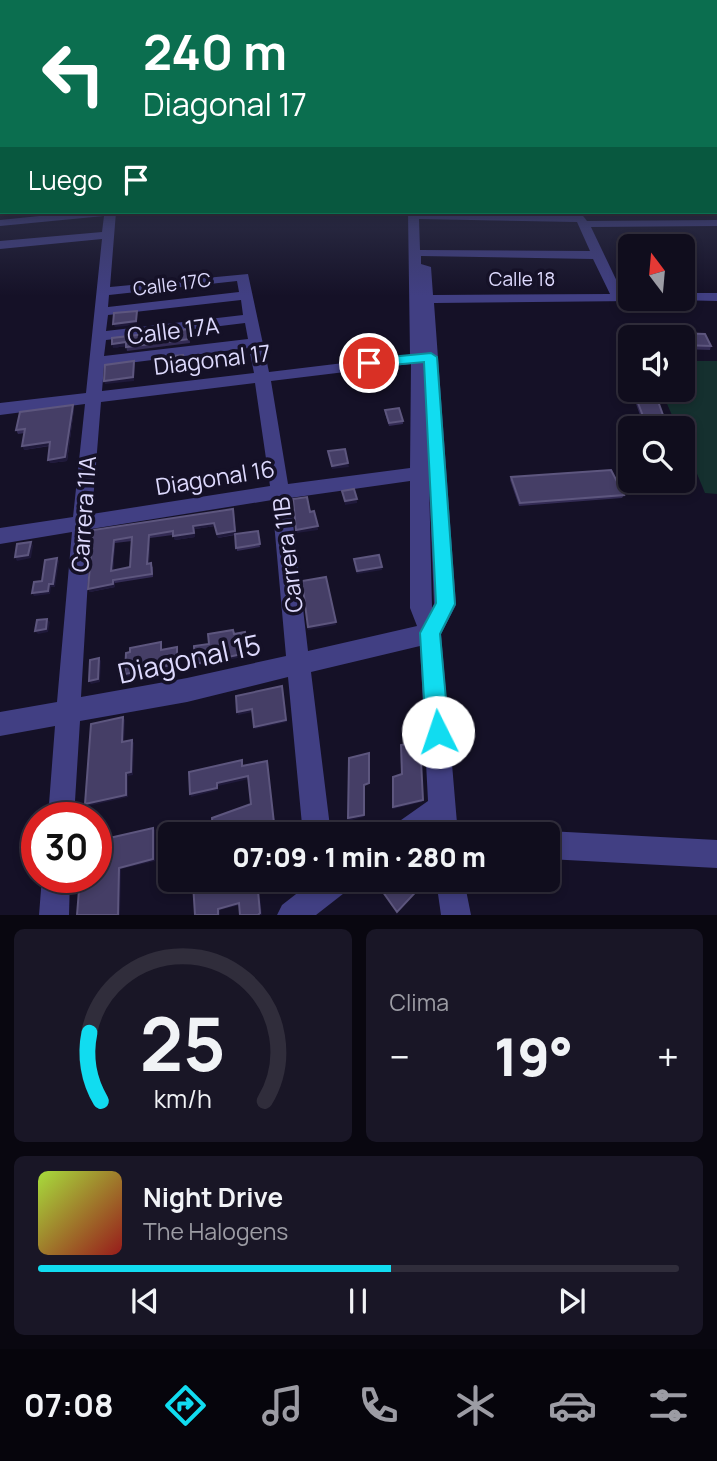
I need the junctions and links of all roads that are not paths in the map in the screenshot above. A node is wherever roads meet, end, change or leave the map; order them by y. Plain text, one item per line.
1 (90, 214) edge
2 (110, 214) edge
3 (419, 214) edge
4 (419, 214) edge
5 (451, 214) edge
6 (580, 218) edge
7 (0, 223) edge
8 (717, 223) edge
9 (108, 234) junction
10 (0, 245) edge
11 (424, 253) junction
12 (598, 255) junction
13 (244, 286) junction
14 (618, 288) edge
15 (103, 292) junction
16 (717, 297) edge
17 (618, 298) edge
18 (695, 298) edge
19 (421, 299) junction
20 (102, 312) junction
21 (250, 318) junction
22 (195, 324) junction
23 (100, 336) junction
24 (255, 343) junction
25 (196, 349) junction
26 (425, 358) junction
27 (97, 362) junction
28 (262, 376) junction
29 (92, 398) junction
30 (0, 409) edge
31 (428, 472) junction
32 (280, 492) junction
33 (82, 522) junction
34 (0, 536) edge
35 (430, 633) junction
36 (299, 666) junction
37 (69, 713) junction
38 (0, 724) edge
39 (62, 802) edge
40 (443, 807) junction
41 (316, 822) edge
42 (422, 822) edge
43 (444, 822) edge
44 (560, 846) edge
45 (717, 854) edge
46 (318, 892) edge
47 (452, 892) edge
48 (56, 893) edge
49 (54, 915) edge
50 (292, 915) edge
51 (456, 915) edge

1 - 7 street
2 - 9 street, Carrera 11A
3 - 11 street
4 - 19 street
5 - 6 street
6 - 8 street
6 - 12 street
9 - 10 street
9 - 15 street, Carrera 11A
11 - 12 street
11 - 19 street
12 - 14 street
13 - 15 street
13 - 20 street, Calle 17C
13 - 21 street, Carrera 11B
15 - 20 street, Carrera 11A
16 - 18 street
17 - 19 street, Calle 18
19 - 26 street
20 - 23 street, Carrera 11A
21 - 22 street
21 - 24 street, Carrera 11B
22 - 23 street
22 - 25 street
23 - 27 street, Carrera 11A
24 - 25 street, Calle 17A
24 - 28 street, Carrera 11B
25 - 27 street, Calle 17A
26 - 28 street, Diagonal 17
26 - 31 street
27 - 29 street, Carrera 11A
28 - 29 street, Diagonal 17
28 - 32 street, Carrera 11B
29 - 30 street, Diagonal 17
29 - 33 street, Carrera 11A
31 - 32 street, Diagonal 16
31 - 35 street
31 - 35 street
32 - 33 street, Diagonal 16
32 - 36 street, Carrera 11B
33 - 34 street, Diagonal 16
33 - 37 street, Carrera 11A
35 - 36 street, Diagonal 15
35 - 40 street
36 - 37 street, Diagonal 15
36 - 41 street, Carrera 11B
37 - 38 street, Diagonal 15
37 - 39 street, Carrera 11A
40 - 42 street
40 - 43 street
44 - 45 street
46 - 50 street
47 - 51 street
48 - 49 street

